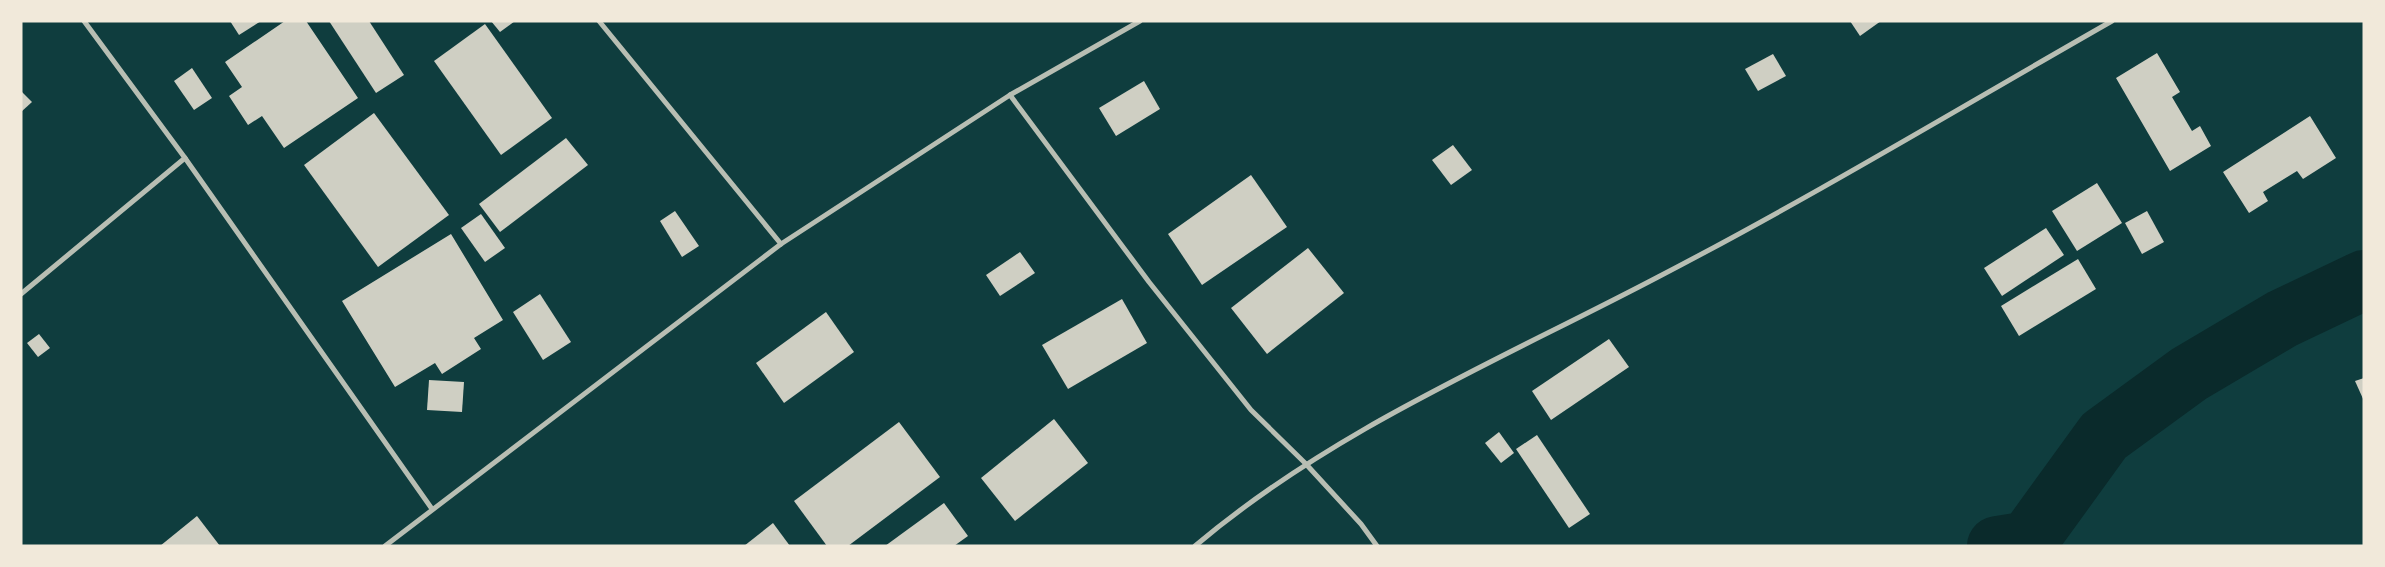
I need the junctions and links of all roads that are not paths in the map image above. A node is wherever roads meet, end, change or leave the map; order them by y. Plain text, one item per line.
1 (84, 21) edge
2 (599, 21) edge
3 (1140, 21) edge
4 (2112, 21) edge
5 (1010, 96) junction
6 (185, 158) junction
7 (781, 244) junction
8 (21, 294) edge
9 (1305, 463) junction
10 (432, 509) junction
11 (386, 546) edge
12 (1195, 546) edge
13 (1377, 546) edge

1 - 6 street
2 - 7 street
3 - 5 street
4 - 9 street
5 - 7 street
5 - 9 street
6 - 8 street
6 - 10 street
7 - 10 street
9 - 12 street
9 - 13 street
10 - 11 street

